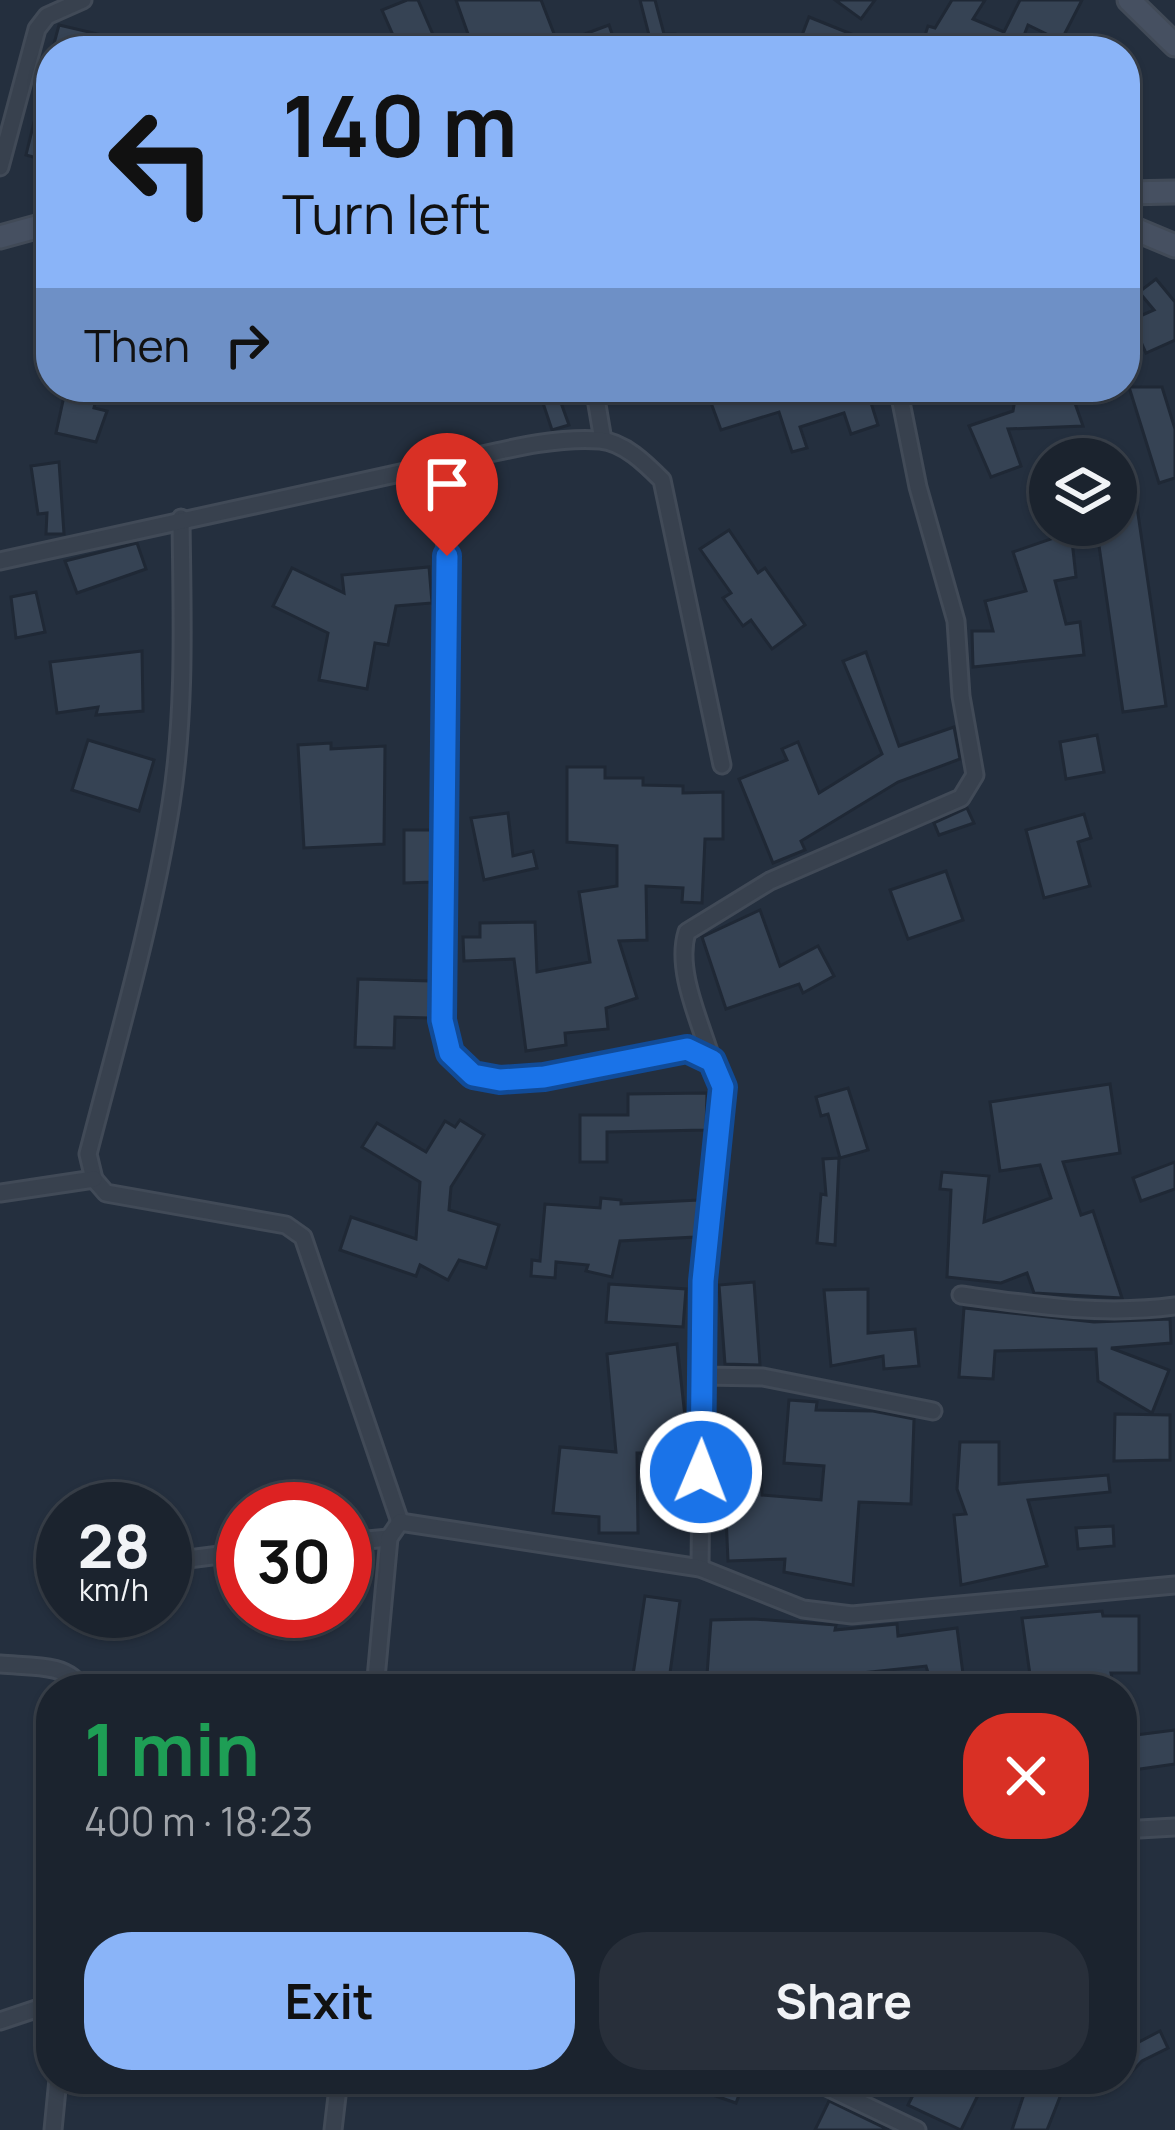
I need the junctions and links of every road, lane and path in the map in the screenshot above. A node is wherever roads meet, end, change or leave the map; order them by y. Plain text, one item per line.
1 (83, 0) edge
2 (1129, 0) edge
3 (1175, 45) edge
4 (0, 167) edge
5 (1175, 192) edge
6 (1140, 193) edge
7 (36, 227) edge
8 (1140, 231) edge
9 (0, 237) edge
10 (1175, 246) edge
11 (597, 402) edge
12 (901, 402) edge
13 (603, 440) junction
14 (442, 464) junction
15 (182, 518) junction
16 (0, 562) edge
17 (722, 765) dead end
18 (712, 1061) junction
19 (94, 1179) junction
20 (0, 1193) edge
21 (961, 1295) dead end
22 (1175, 1306) edge
23 (702, 1376) junction
24 (933, 1411) dead end
25 (400, 1522) junction
26 (389, 1538) junction
27 (372, 1540) edge
28 (700, 1568) junction
29 (1175, 1585) edge
30 (0, 1664) edge
31 (72, 1674) edge
32 (376, 1674) edge
33 (1175, 1827) edge
34 (1137, 1829) edge
35 (36, 2010) edge
36 (0, 2021) edge
37 (57, 2094) edge
38 (338, 2094) edge
39 (841, 2094) edge
40 (53, 2130) edge
41 (333, 2130) edge
42 (917, 2130) edge

1 - 4 street
2 - 3 main road
5 - 6 main road
7 - 9 main road
8 - 10 main road
11 - 13 street
12 - 18 street
13 - 14 street
13 - 17 street
14 - 15 street
14 - 18 street
15 - 16 street
15 - 19 street
18 - 23 street
19 - 20 street
19 - 25 street
21 - 22 street
23 - 24 street
23 - 28 street
25 - 26 street
25 - 28 street
26 - 27 street
26 - 32 street
28 - 29 street
30 - 31 street
33 - 34 street
35 - 36 street
37 - 40 street
38 - 41 street
39 - 42 street

